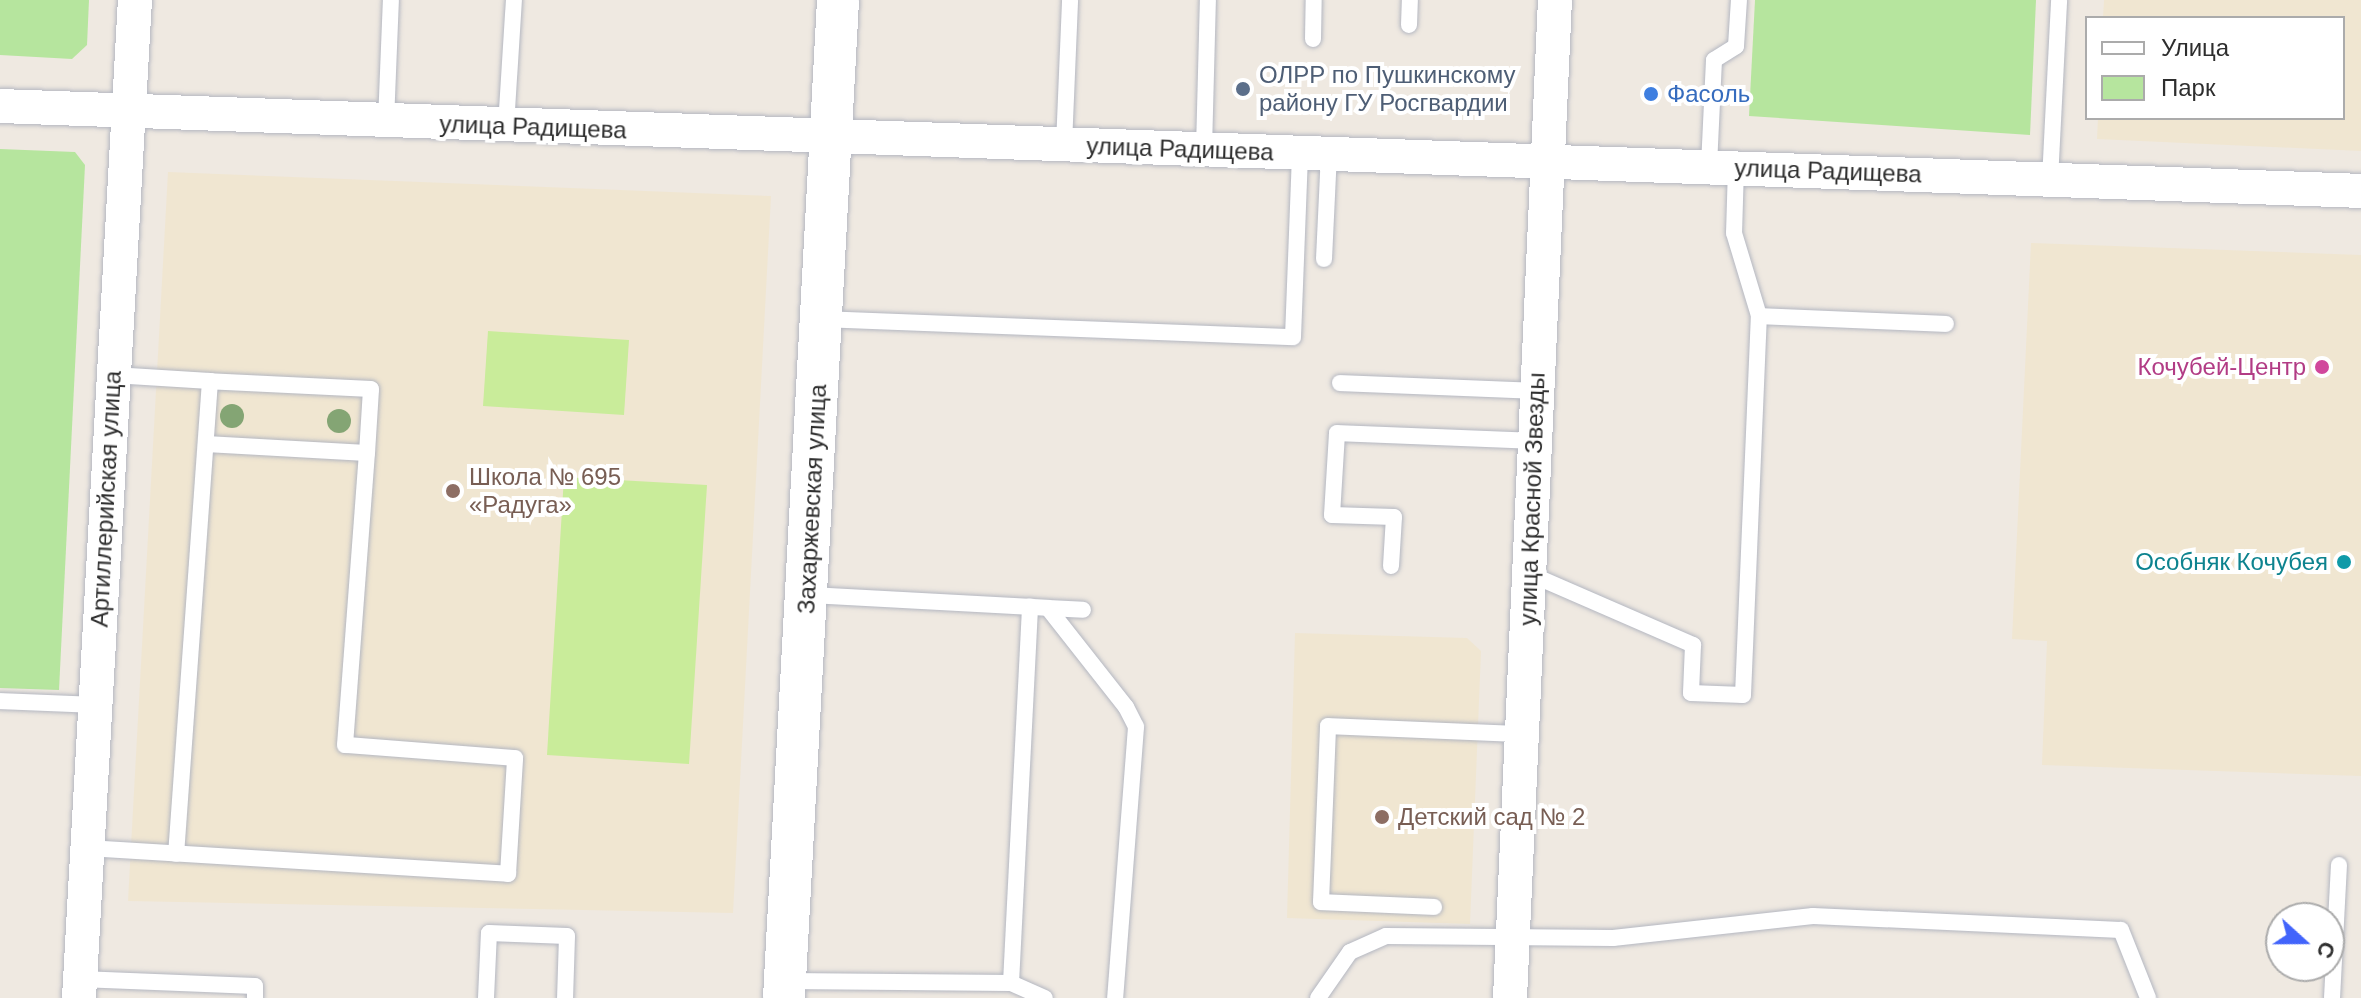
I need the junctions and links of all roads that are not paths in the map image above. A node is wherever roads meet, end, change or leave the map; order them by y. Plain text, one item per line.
1 (135, 0) edge
2 (391, 0) edge
3 (514, 0) edge
4 (838, 0) edge
5 (1070, 0) edge
6 (1208, 0) edge
7 (1314, 0) edge
8 (1410, 0) edge
9 (1555, 0) edge
10 (1739, 0) edge
11 (2059, 0) edge
12 (1409, 25) dead end
13 (1313, 39) dead end
14 (0, 106) edge
15 (128, 111) junction
16 (386, 122) junction
17 (506, 126) junction
18 (830, 135) junction
19 (1064, 145) junction
20 (1204, 149) junction
21 (1314, 154) junction
22 (1547, 160) junction
23 (1722, 166) junction
24 (2050, 180) junction
25 (2361, 191) edge
26 (1324, 259) dead end
27 (1759, 316) junction
28 (820, 319) junction
29 (1946, 324) dead end
30 (113, 375) junction
31 (210, 381) junction
32 (1340, 383) dead end
33 (1537, 391) junction
34 (1535, 441) junction
35 (206, 444) junction
36 (367, 453) junction
37 (1391, 566) dead end
38 (1530, 574) junction
39 (809, 595) junction
40 (1030, 606) junction
41 (1048, 608) junction
42 (1083, 610) dead end
43 (0, 701) edge
44 (95, 705) junction
45 (1522, 734) junction
46 (87, 848) junction
47 (176, 854) junction
48 (2339, 865) dead end
49 (1434, 907) dead end
50 (1512, 940) junction
51 (1011, 983) junction
52 (79, 989) edge
53 (785, 990) edge
54 (255, 998) edge
55 (486, 998) edge
56 (565, 998) edge
57 (1045, 998) edge
58 (1115, 998) edge
59 (1318, 998) edge
60 (1510, 998) edge
61 (2148, 998) edge
62 (2332, 998) edge

1 - 15 street, Артиллерийская улица
2 - 16 lane
3 - 17 lane
4 - 18 street, Захаржевская улица
5 - 19 lane
6 - 20 lane
7 - 13 lane
8 - 12 lane
9 - 22 street, улица Красной Звезды
10 - 23 lane
11 - 24 lane
14 - 15 street, улица Радищева
15 - 16 street, улица Радищева
15 - 30 street, Артиллерийская улица
16 - 17 street, улица Радищева
17 - 18 street, улица Радищева
18 - 19 street, улица Радищева
18 - 28 street, Захаржевская улица
19 - 20 street, улица Радищева
20 - 21 street, улица Радищева
21 - 22 street, улица Радищева
21 - 26 lane
21 - 28 lane
22 - 23 street, улица Радищева
22 - 33 street, улица Красной Звезды
23 - 24 street, улица Радищева
23 - 27 lane
24 - 25 street, улица Радищева
27 - 29 lane
27 - 38 lane
28 - 39 street, Захаржевская улица
30 - 31 lane
30 - 44 street, Артиллерийская улица
31 - 35 lane
31 - 36 lane
32 - 33 lane
33 - 34 street, улица Красной Звезды
34 - 37 lane
34 - 38 street, улица Красной Звезды
35 - 36 lane
35 - 47 lane
36 - 47 lane
38 - 45 street, улица Красной Звезды
39 - 40 lane
39 - 53 street, Захаржевская улица
40 - 41 lane
40 - 51 lane
41 - 42 lane
41 - 58 lane
43 - 44 lane
44 - 46 street, Артиллерийская улица
45 - 49 lane
45 - 50 street, улица Красной Звезды
46 - 47 lane
46 - 52 street, Артиллерийская улица
48 - 62 lane
50 - 59 lane
50 - 60 street, улица Красной Звезды
50 - 61 lane
51 - 53 lane
51 - 57 lane
52 - 54 lane
55 - 56 lane

